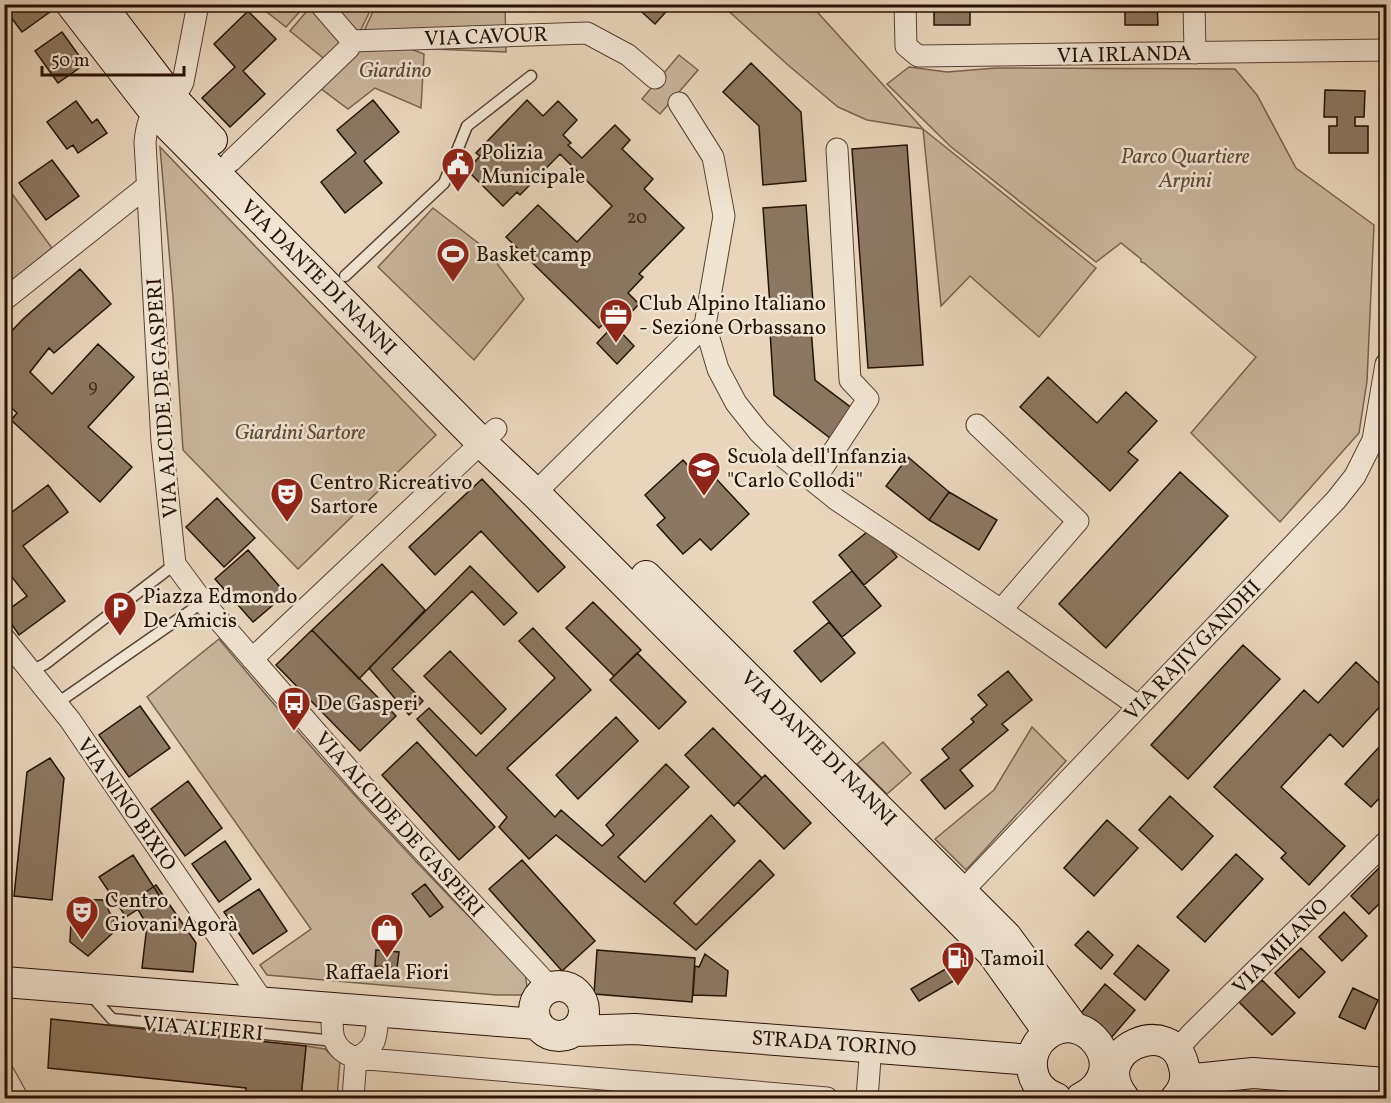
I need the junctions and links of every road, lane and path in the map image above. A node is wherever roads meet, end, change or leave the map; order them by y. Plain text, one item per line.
1 (71, 4) edge
2 (100, 4) edge
3 (198, 4) edge
4 (320, 4) edge
5 (905, 4) edge
6 (1194, 4) edge
7 (349, 48) dead end
8 (1386, 50) edge
9 (1195, 53) junction
10 (531, 76) dead end
11 (655, 78) dead end
12 (679, 103) dead end
13 (163, 104) junction
14 (837, 149) dead end
15 (231, 161) junction
16 (146, 187) junction
17 (345, 276) junction
18 (4, 300) edge
19 (705, 325) junction
20 (1386, 364) edge
21 (978, 425) dead end
22 (489, 436) junction
23 (814, 481) junction
24 (542, 486) junction
25 (175, 564) junction
26 (203, 602) junction
27 (1001, 610) junction
28 (4, 638) edge
29 (252, 659) junction
30 (31, 671) junction
31 (56, 704) junction
32 (1138, 706) junction
33 (1386, 842) edge
34 (955, 900) junction
35 (4, 982) edge
36 (550, 987) junction
37 (86, 989) junction
38 (264, 1003) junction
39 (333, 1008) junction
40 (378, 1012) junction
41 (579, 1018) junction
42 (537, 1024) junction
43 (1062, 1031) junction
44 (335, 1041) junction
45 (872, 1046) junction
46 (1112, 1054) junction
47 (356, 1058) junction
48 (1032, 1060) junction
49 (4, 1074) edge
50 (1180, 1078) edge
51 (1386, 1083) edge
52 (1108, 1094) edge
53 (4, 1098) edge
54 (352, 1098) edge
55 (827, 1098) edge
56 (867, 1098) edge
57 (1056, 1098) edge

1 - 13 street, VIA DANTE DI NANNI
2 - 13 street, VIA DANTE DI NANNI
3 - 13 street
4 - 11 street, VIA CAVOUR
5 - 9 street, VIA IRLANDA
6 - 9 street
7 - 15 street
8 - 9 street, VIA IRLANDA
10 - 17 lane
12 - 19 street
13 - 15 street, VIA DANTE DI NANNI
13 - 16 street, VIA ALCIDE DE GASPERI
13 - 22 street, VIA DANTE DI NANNI
14 - 23 street
15 - 17 street, VIA DANTE DI NANNI
16 - 18 street
16 - 25 street, VIA ALCIDE DE GASPERI
17 - 22 street, VIA DANTE DI NANNI
19 - 23 street
19 - 24 street
20 - 32 street, VIA RAJIV GANDHI
21 - 27 street
22 - 24 street, VIA DANTE DI NANNI
22 - 29 street
23 - 27 street
24 - 34 street, VIA DANTE DI NANNI
25 - 26 street, VIA ALCIDE DE GASPERI
25 - 30 lane
26 - 29 street, VIA ALCIDE DE GASPERI
26 - 31 lane
27 - 32 street
28 - 30 street, VIA NINO BIXIO
29 - 36 street, VIA ALCIDE DE GASPERI
30 - 31 street, VIA NINO BIXIO
31 - 38 street, VIA NINO BIXIO
32 - 34 street, VIA RAJIV GANDHI
33 - 50 street, VIA MILANO
34 - 43 street, VIA DANTE DI NANNI
35 - 37 street, VIA ALFIERI
36 - 41 street
36 - 42 street
37 - 38 street, VIA ALFIERI
37 - 44 lane, VIA ALFIERI
38 - 39 street, VIA ALFIERI
39 - 40 street, VIA ALFIERI
39 - 44 street
40 - 42 street, VIA ALFIERI
40 - 47 street
41 - 42 street
41 - 45 street, STRADA TORINO
43 - 46 street, VIA DANTE DI NANNI
43 - 48 street
44 - 47 street
45 - 48 street, STRADA TORINO
45 - 56 street
46 - 50 street
46 - 52 street
47 - 54 street
47 - 55 street
48 - 57 street
49 - 53 street
50 - 51 street

